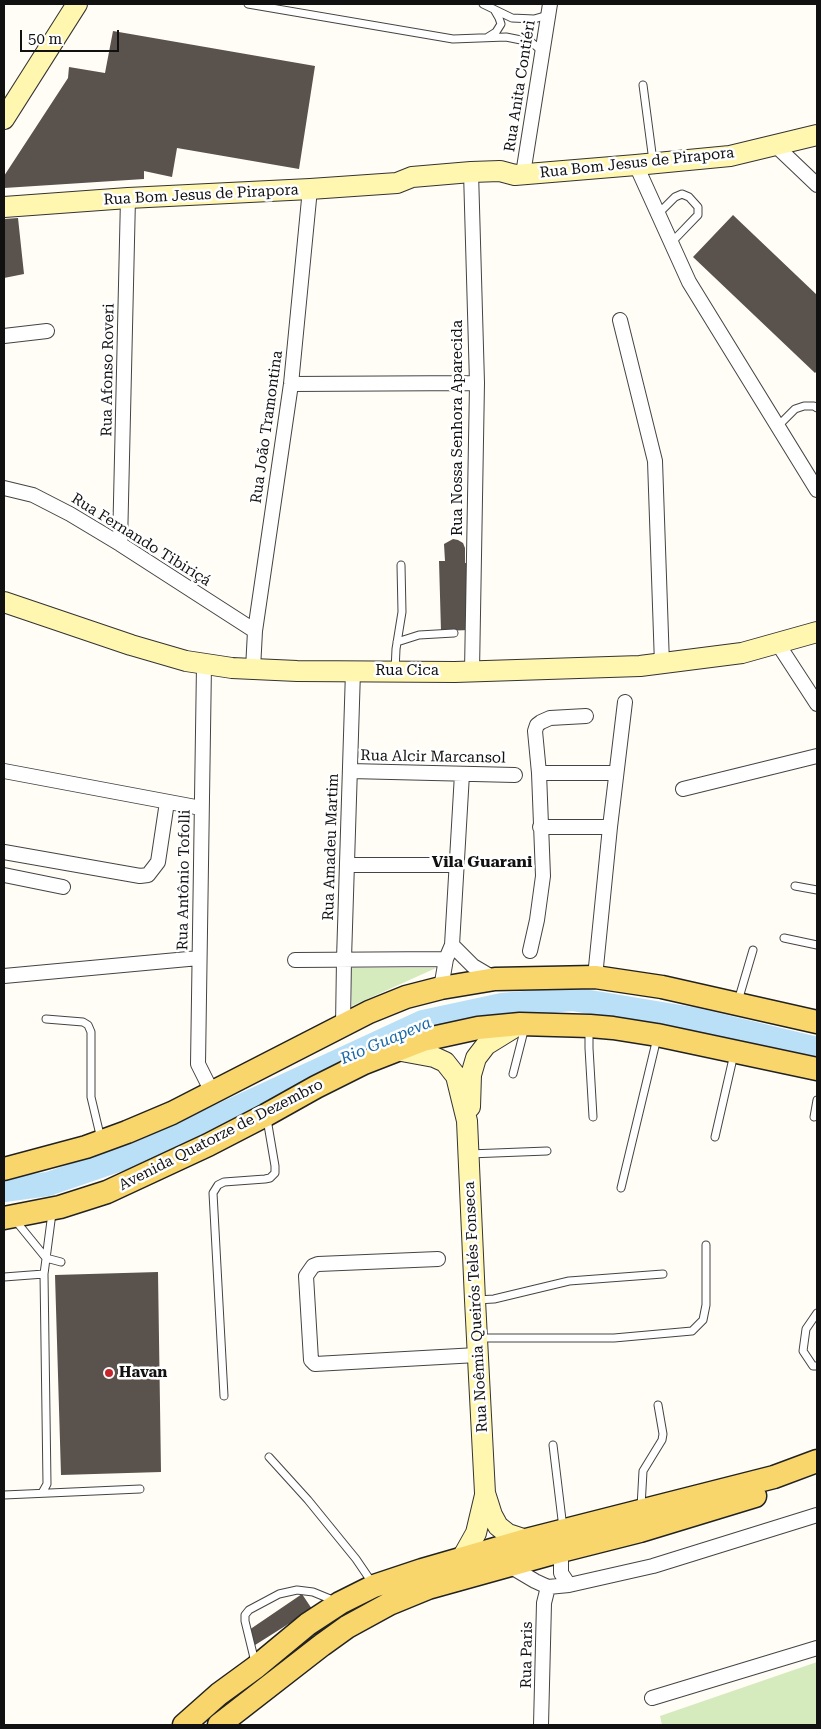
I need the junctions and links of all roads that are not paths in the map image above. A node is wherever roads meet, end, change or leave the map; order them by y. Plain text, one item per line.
1 (77, 4) edge
2 (248, 4) edge
3 (486, 5) edge
4 (549, 9) edge
5 (485, 38) junction
6 (542, 51) junction
7 (643, 86) dead end
8 (4, 119) edge
9 (817, 135) edge
10 (775, 146) junction
11 (645, 165) junction
12 (519, 175) junction
13 (471, 179) junction
14 (817, 185) edge
15 (310, 189) junction
16 (128, 198) junction
17 (4, 208) edge
18 (658, 214) junction
19 (670, 243) junction
20 (620, 320) dead end
21 (47, 332) dead end
22 (4, 336) edge
23 (477, 383) junction
24 (291, 384) junction
25 (817, 408) edge
26 (779, 425) junction
27 (4, 488) edge
28 (817, 490) edge
29 (120, 544) junction
30 (401, 565) dead end
31 (4, 602) edge
32 (255, 631) junction
33 (817, 632) edge
34 (454, 633) dead end
35 (397, 642) junction
36 (778, 644) junction
37 (662, 664) junction
38 (204, 665) junction
39 (253, 669) junction
40 (352, 671) junction
41 (395, 671) junction
42 (472, 671) junction
43 (625, 702) dead end
44 (817, 704) edge
45 (586, 716) dead end
46 (817, 756) edge
47 (4, 771) edge
48 (350, 772) junction
49 (539, 773) junction
50 (462, 774) junction
51 (616, 774) junction
52 (515, 775) dead end
53 (684, 789) dead end
54 (167, 802) junction
55 (202, 808) junction
56 (540, 827) junction
57 (610, 827) junction
58 (4, 852) edge
59 (347, 865) junction
60 (456, 865) junction
61 (4, 875) edge
62 (795, 886) dead end
63 (63, 887) dead end
64 (817, 890) edge
65 (784, 938) dead end
66 (817, 945) edge
67 (452, 946) junction
68 (753, 950) dead end
69 (530, 951) dead end
70 (199, 958) junction
71 (446, 958) junction
72 (344, 959) junction
73 (295, 960) dead end
74 (4, 976) edge
75 (595, 977) junction
76 (495, 979) junction
77 (441, 988) junction
78 (737, 1004) junction
79 (46, 1019) dead end
80 (817, 1022) edge
81 (523, 1024) junction
82 (344, 1025) junction
83 (590, 1026) junction
84 (657, 1035) junction
85 (396, 1050) junction
86 (734, 1051) junction
87 (817, 1069) edge
88 (514, 1074) dead end
89 (212, 1092) junction
90 (817, 1100) edge
91 (266, 1115) junction
92 (593, 1117) dead end
93 (814, 1117) dead end
94 (467, 1121) junction
95 (714, 1137) dead end
96 (101, 1142) junction
97 (547, 1151) dead end
98 (469, 1154) junction
99 (4, 1169) edge
100 (621, 1188) dead end
101 (53, 1209) junction
102 (8, 1217) edge
103 (706, 1245) dead end
104 (46, 1258) junction
105 (438, 1259) dead end
106 (61, 1262) dead end
107 (44, 1274) junction
108 (663, 1274) dead end
109 (4, 1277) edge
110 (474, 1300) junction
111 (817, 1312) edge
112 (477, 1346) junction
113 (817, 1366) edge
114 (224, 1396) dead end
115 (658, 1405) dead end
116 (553, 1445) dead end
117 (269, 1457) dead end
118 (817, 1461) edge
119 (817, 1478) edge
120 (140, 1489) dead end
121 (42, 1493) junction
122 (485, 1493) junction
123 (4, 1495) edge
124 (641, 1510) junction
125 (817, 1515) edge
126 (526, 1540) junction
127 (562, 1541) junction
128 (462, 1558) junction
129 (508, 1566) junction
130 (569, 1585) junction
131 (374, 1586) junction
132 (548, 1587) junction
133 (340, 1603) junction
134 (817, 1648) edge
135 (256, 1667) junction
136 (264, 1689) junction
137 (652, 1698) dead end
138 (184, 1725) edge
139 (219, 1725) edge
140 (238, 1725) edge
141 (542, 1725) edge

1 - 8 street
2 - 5 lane
3 - 4 lane
3 - 5 lane
4 - 6 street, Rua Anita Contiéri
5 - 6 lane
6 - 12 street, Rua Anita Contiéri
7 - 11 lane
9 - 10 street, Rua Bom Jesus de Pirapora
10 - 11 street, Rua Bom Jesus de Pirapora
10 - 14 street
11 - 12 street, Rua Bom Jesus de Pirapora
11 - 18 street
12 - 13 street, Rua Bom Jesus de Pirapora
13 - 15 street, Rua Bom Jesus de Pirapora
13 - 23 street, Rua Nossa Senhora Aparecida
15 - 16 street, Rua Bom Jesus de Pirapora
15 - 24 street, Rua João Tramontina
16 - 17 street, Rua Bom Jesus de Pirapora
16 - 29 street, Rua Afonso Roveri
18 - 19 street
18 - 19 lane
19 - 26 street
20 - 37 street
21 - 22 street
23 - 24 street
23 - 42 street, Rua Nossa Senhora Aparecida
24 - 32 street, Rua João Tramontina
25 - 26 lane
26 - 28 street
27 - 29 street, Rua Fernando Tibiriçá
29 - 32 street, Rua Fernando Tibiriçá
30 - 35 lane
31 - 38 street, Rua Cica
32 - 39 street, Rua João Tramontina
33 - 36 street, Rua Cica
34 - 35 lane
35 - 41 lane
36 - 37 street, Rua Cica
36 - 44 street
37 - 42 street, Rua Cica
38 - 39 street, Rua Cica
38 - 55 street, Rua Antônio Tofolli
39 - 40 street, Rua Cica
40 - 41 street, Rua Cica
40 - 48 street, Rua Amadeu Martim
41 - 42 street, Rua Cica
43 - 51 street
45 - 49 street
46 - 53 street
47 - 54 street
48 - 50 street, Rua Alcir Marcansol
48 - 59 street, Rua Amadeu Martim
49 - 51 street
49 - 56 street
50 - 52 street, Rua Alcir Marcansol
50 - 60 street
51 - 57 street
54 - 55 street
54 - 58 street
55 - 70 street, Rua Antônio Tofolli
56 - 57 street
56 - 69 street
57 - 75 street
59 - 60 street
59 - 72 street, Rua Amadeu Martim
60 - 67 street
61 - 63 street
62 - 64 lane
65 - 66 lane
67 - 71 street
67 - 76 street
68 - 78 lane
70 - 74 street
70 - 89 street, Rua Antônio Tofolli
71 - 72 street
71 - 77 street
72 - 73 street
72 - 82 street, Rua Amadeu Martim
75 - 76 main road
75 - 78 main road
76 - 77 main road
77 - 82 main road
78 - 80 main road
79 - 96 lane
81 - 83 main road, Avenida Quatorze de Dezembro
81 - 85 main road, Avenida Quatorze de Dezembro
81 - 88 lane
81 - 94 street, Rua Noêmia Queirós Telés Fonseca
82 - 89 main road
83 - 84 main road, Avenida Quatorze de Dezembro
83 - 92 lane
84 - 86 main road, Avenida Quatorze de Dezembro
84 - 100 lane
85 - 91 main road, Avenida Quatorze de Dezembro
85 - 94 street, Rua Noêmia Queirós Telés Fonseca
86 - 87 main road, Avenida Quatorze de Dezembro
86 - 95 lane
89 - 96 main road
90 - 93 lane
91 - 101 main road, Avenida Quatorze de Dezembro
91 - 114 lane
94 - 98 street, Rua Noêmia Queirós Telés Fonseca
96 - 99 main road
97 - 98 lane
98 - 110 street, Rua Noêmia Queirós Telés Fonseca
101 - 102 main road, Avenida Quatorze de Dezembro
101 - 104 lane
102 - 104 lane
103 - 112 lane
104 - 106 lane
104 - 107 lane
105 - 112 street
107 - 109 lane
107 - 121 lane
108 - 110 lane
110 - 112 street, Rua Noêmia Queirós Telés Fonseca
111 - 113 lane
112 - 122 street, Rua Noêmia Queirós Telés Fonseca
115 - 124 lane
116 - 127 lane
117 - 131 lane
118 - 124 main road
119 - 127 main road
120 - 121 lane
121 - 123 lane
122 - 126 street, Rua Noêmia Queirós Telés Fonseca
122 - 128 street, Rua Noêmia Queirós Telés Fonseca
124 - 127 main road
125 - 130 street
126 - 127 main road
126 - 128 main road
127 - 129 main road
127 - 130 street
128 - 131 main road
129 - 132 street
129 - 136 main road
130 - 132 street
131 - 133 main road
132 - 141 street, Rua Paris
133 - 135 main road
133 - 135 lane
134 - 137 street
135 - 138 main road
136 - 139 main road
136 - 140 main road

